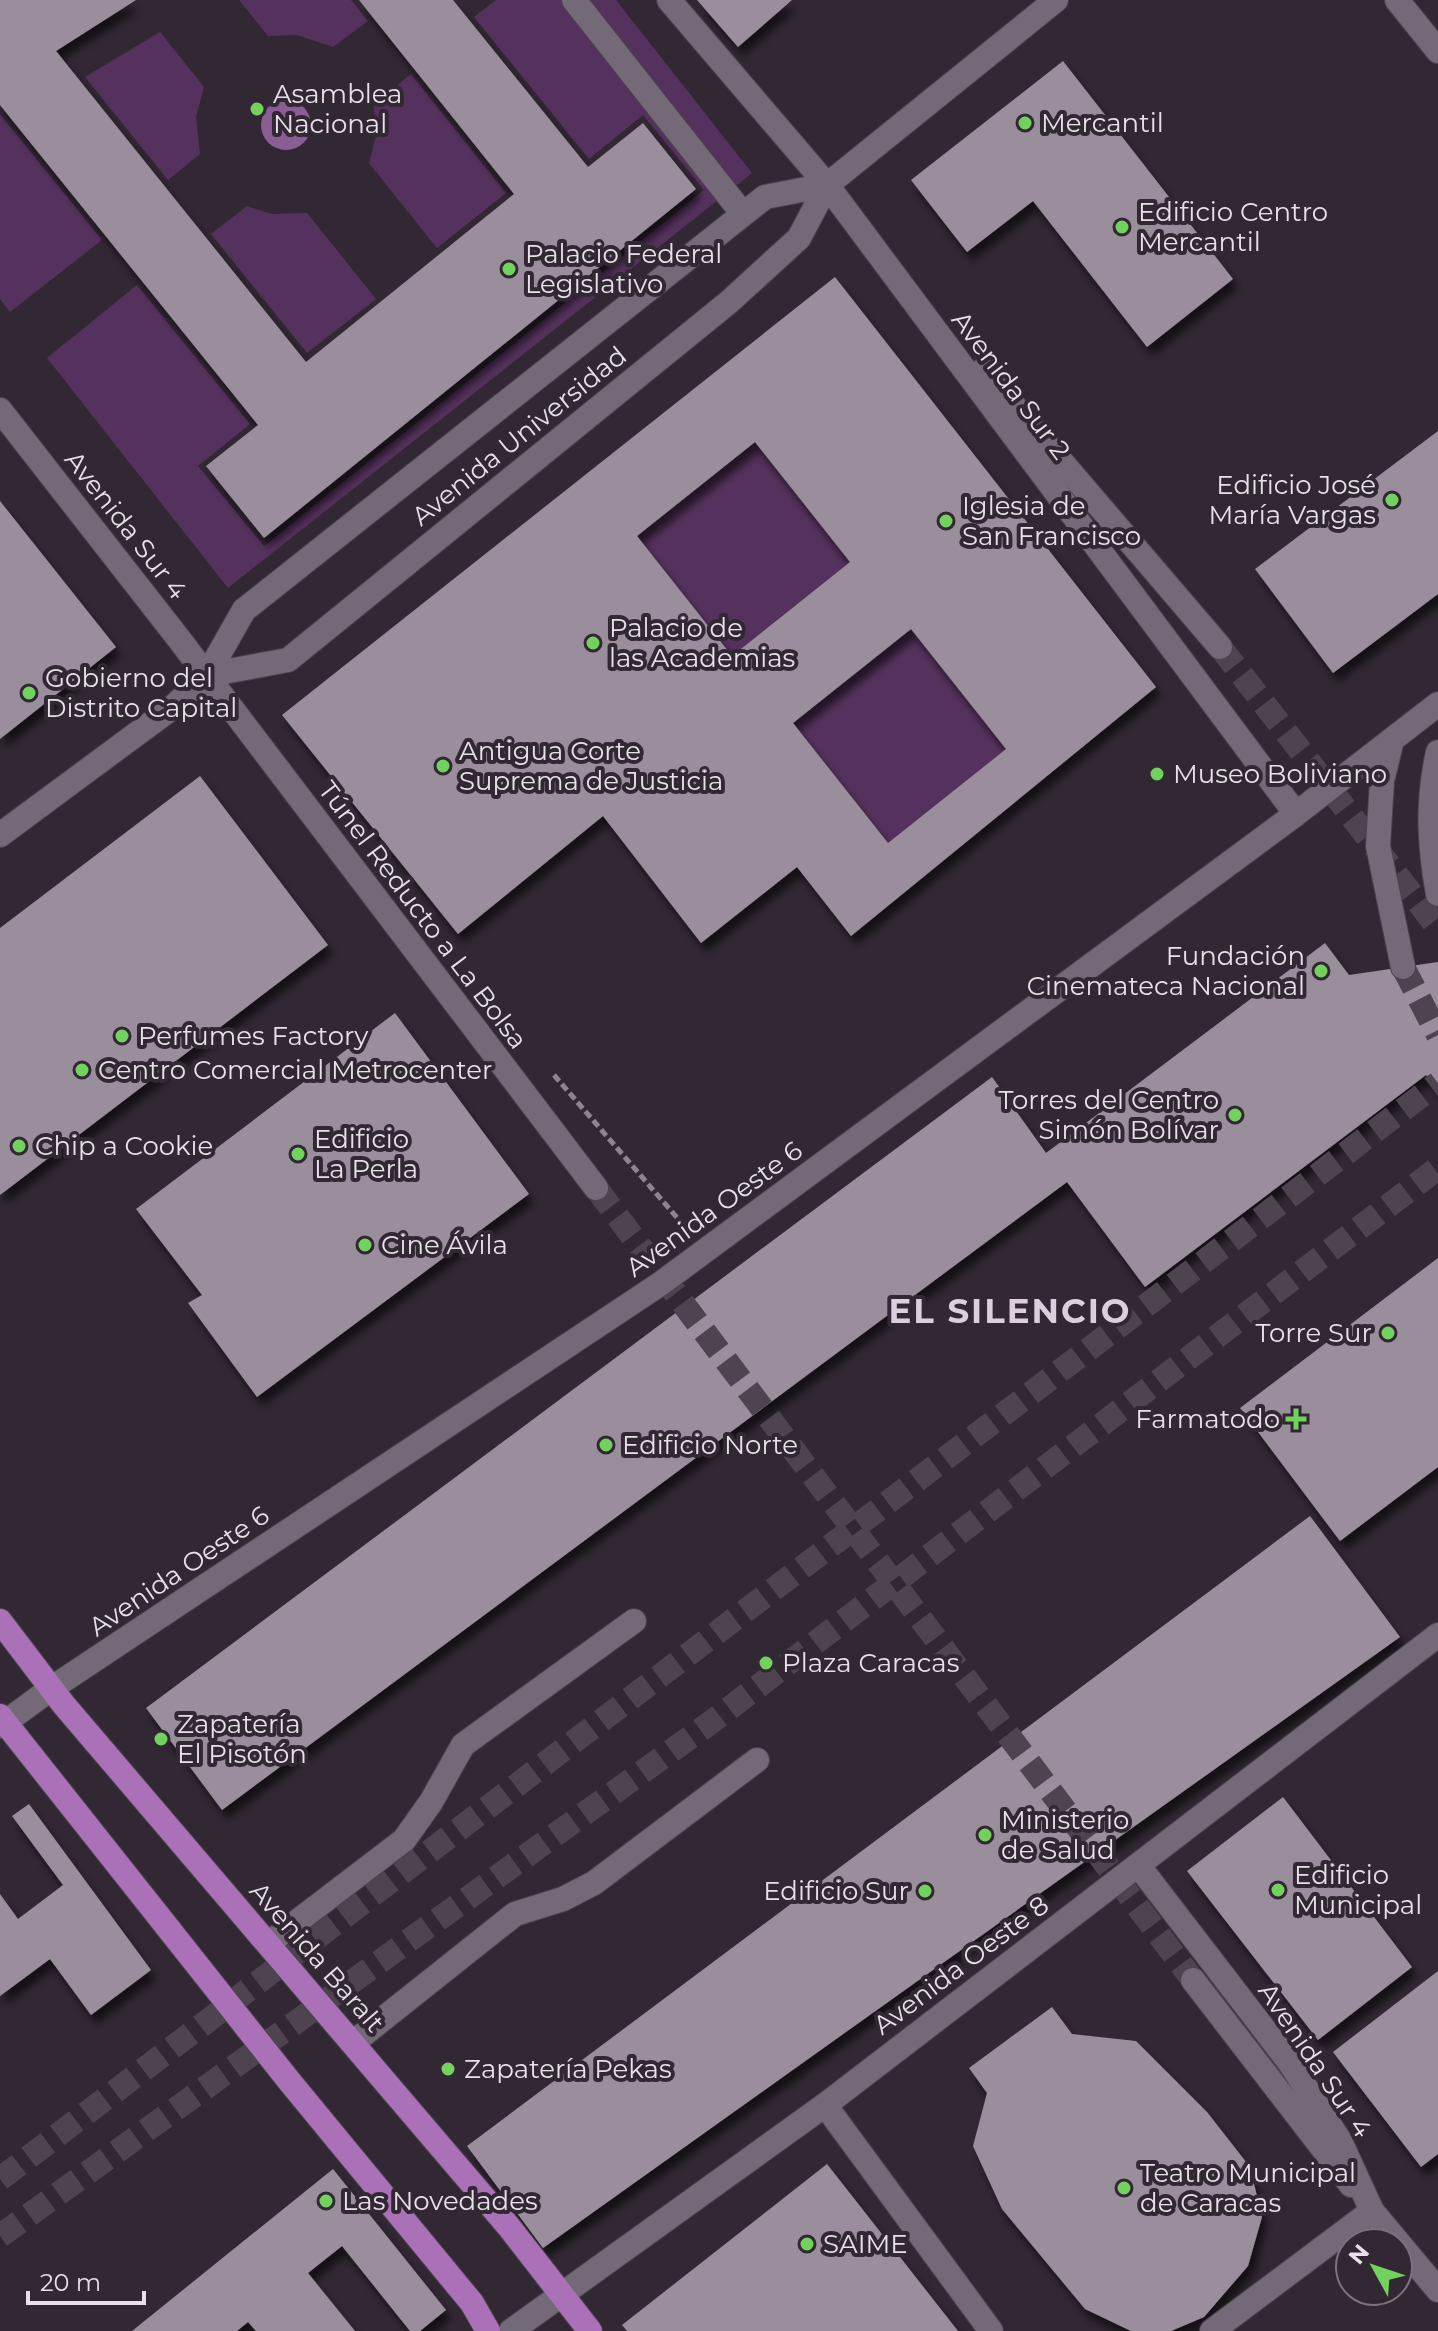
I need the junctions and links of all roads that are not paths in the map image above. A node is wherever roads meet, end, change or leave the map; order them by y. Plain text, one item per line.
1 (574, 0) edge
2 (669, 0) edge
3 (1056, 0) edge
4 (1397, 0) edge
5 (1438, 51) edge
6 (827, 185) junction
7 (743, 214) junction
8 (0, 410) edge
9 (1220, 647) tunnel mouth
10 (207, 675) junction
11 (1438, 704) edge
12 (1392, 740) junction
13 (1438, 752) edge
14 (1296, 814) junction
15 (0, 835) edge
16 (1438, 894) edge
17 (1403, 967) tunnel mouth
18 (596, 1188) tunnel mouth
19 (0, 1621) edge
20 (634, 1621) dead end
21 (1438, 1635) edge
22 (52, 1688) junction
23 (2, 1721) edge
24 (757, 1760) dead end
25 (1138, 1865) junction
26 (269, 1943) junction
27 (1193, 1980) tunnel mouth
28 (354, 2042) junction
29 (825, 2105) junction
30 (1372, 2211) junction
31 (1438, 2290) edge
32 (563, 2294) junction
33 (488, 2331) edge
34 (511, 2331) edge
35 (590, 2331) edge
36 (991, 2331) edge
37 (1212, 2331) edge

1 - 7 street
2 - 6 street, Avenida Sur 2
3 - 6 street, Avenida Universidad
4 - 5 street
6 - 7 street, Avenida Universidad
6 - 9 street
6 - 10 street, Avenida Universidad
6 - 14 street, Avenida Sur 2
7 - 10 street, Avenida Universidad
8 - 10 street, Avenida Sur 4
10 - 15 street, Avenida Universidad
10 - 18 street, Túnel Reducto a La Bolsa
11 - 12 street, Avenida Oeste 6
12 - 14 street, Avenida Oeste 6
12 - 17 street
13 - 16 street
14 - 22 street, Avenida Oeste 6
19 - 22 main road, Avenida Baralt
20 - 26 street
21 - 25 street, Avenida Oeste 8
22 - 23 street, Avenida Oeste 6
22 - 26 main road, Avenida Baralt
23 - 33 main road
24 - 28 street
25 - 29 street, Avenida Oeste 8
25 - 30 street, Avenida Sur 4
26 - 28 main road, Avenida Baralt
27 - 30 street
28 - 32 main road, Avenida Baralt
29 - 32 street, Avenida Oeste 8
29 - 36 street
30 - 31 street, Avenida Sur 4
30 - 37 street
32 - 34 street, Avenida Oeste 8
32 - 35 main road, Avenida Baralt

